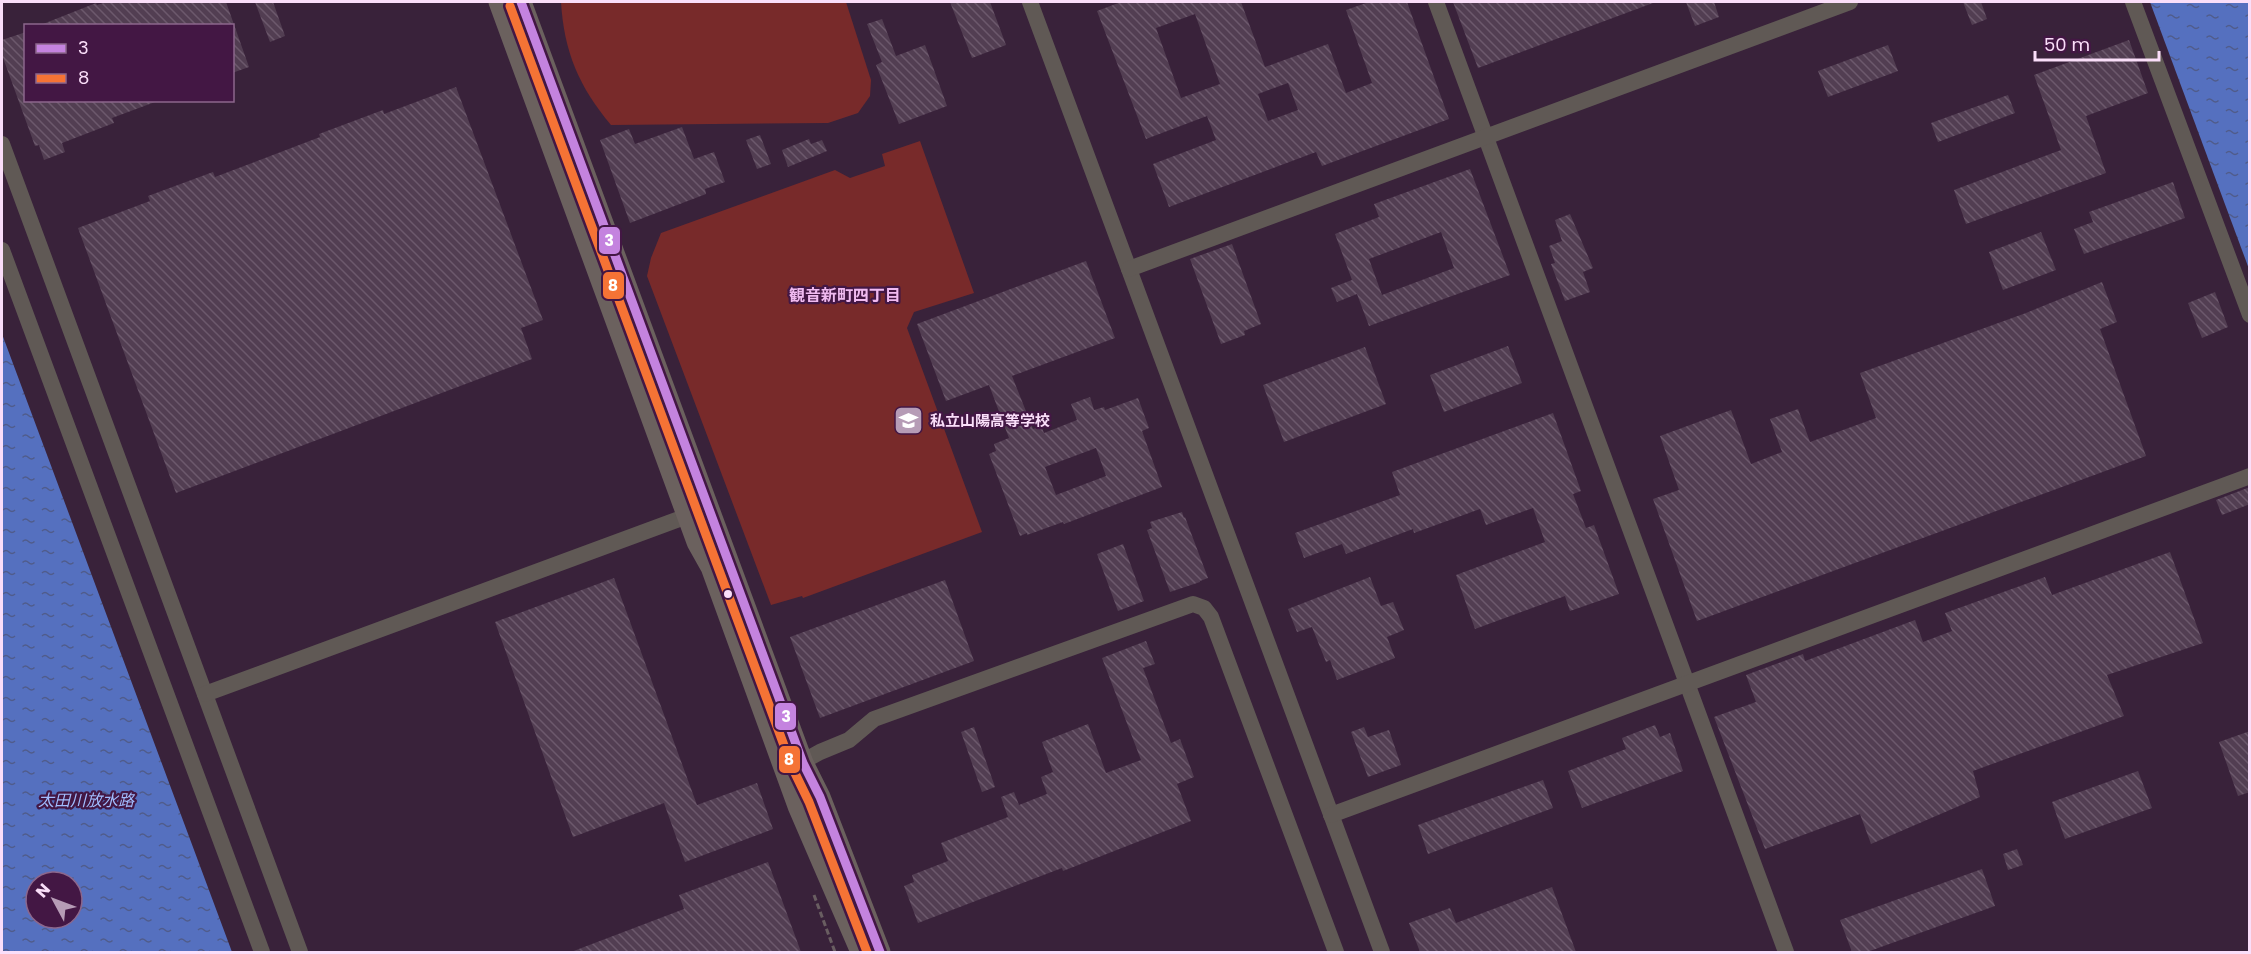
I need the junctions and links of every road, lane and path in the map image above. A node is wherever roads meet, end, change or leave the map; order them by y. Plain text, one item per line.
1 (499, 2) edge
2 (521, 2) edge
3 (1030, 2) edge
4 (1436, 2) edge
5 (1850, 2) edge
6 (2133, 2) edge
7 (1486, 137) junction
8 (2, 144) edge
9 (2, 250) edge
10 (1129, 269) junction
11 (2250, 315) edge
12 (2250, 476) edge
13 (709, 508) junction
14 (688, 516) junction
15 (1688, 684) junction
16 (205, 694) junction
17 (794, 767) junction
18 (1331, 815) junction
19 (262, 952) edge
20 (300, 952) edge
21 (861, 952) edge
22 (880, 952) edge
23 (1336, 952) edge
24 (1382, 952) edge
25 (1786, 952) edge

1 - 14 main road
2 - 13 main road
3 - 10 street
4 - 7 street
5 - 7 street
6 - 11 street
7 - 10 street
7 - 15 street
8 - 16 street
9 - 19 street
10 - 18 street
12 - 15 street
13 - 14 street
13 - 17 main road
14 - 16 street
14 - 17 main road
15 - 18 street
15 - 25 street
16 - 20 street
17 - 21 main road
17 - 22 main road
17 - 23 street
18 - 24 street

